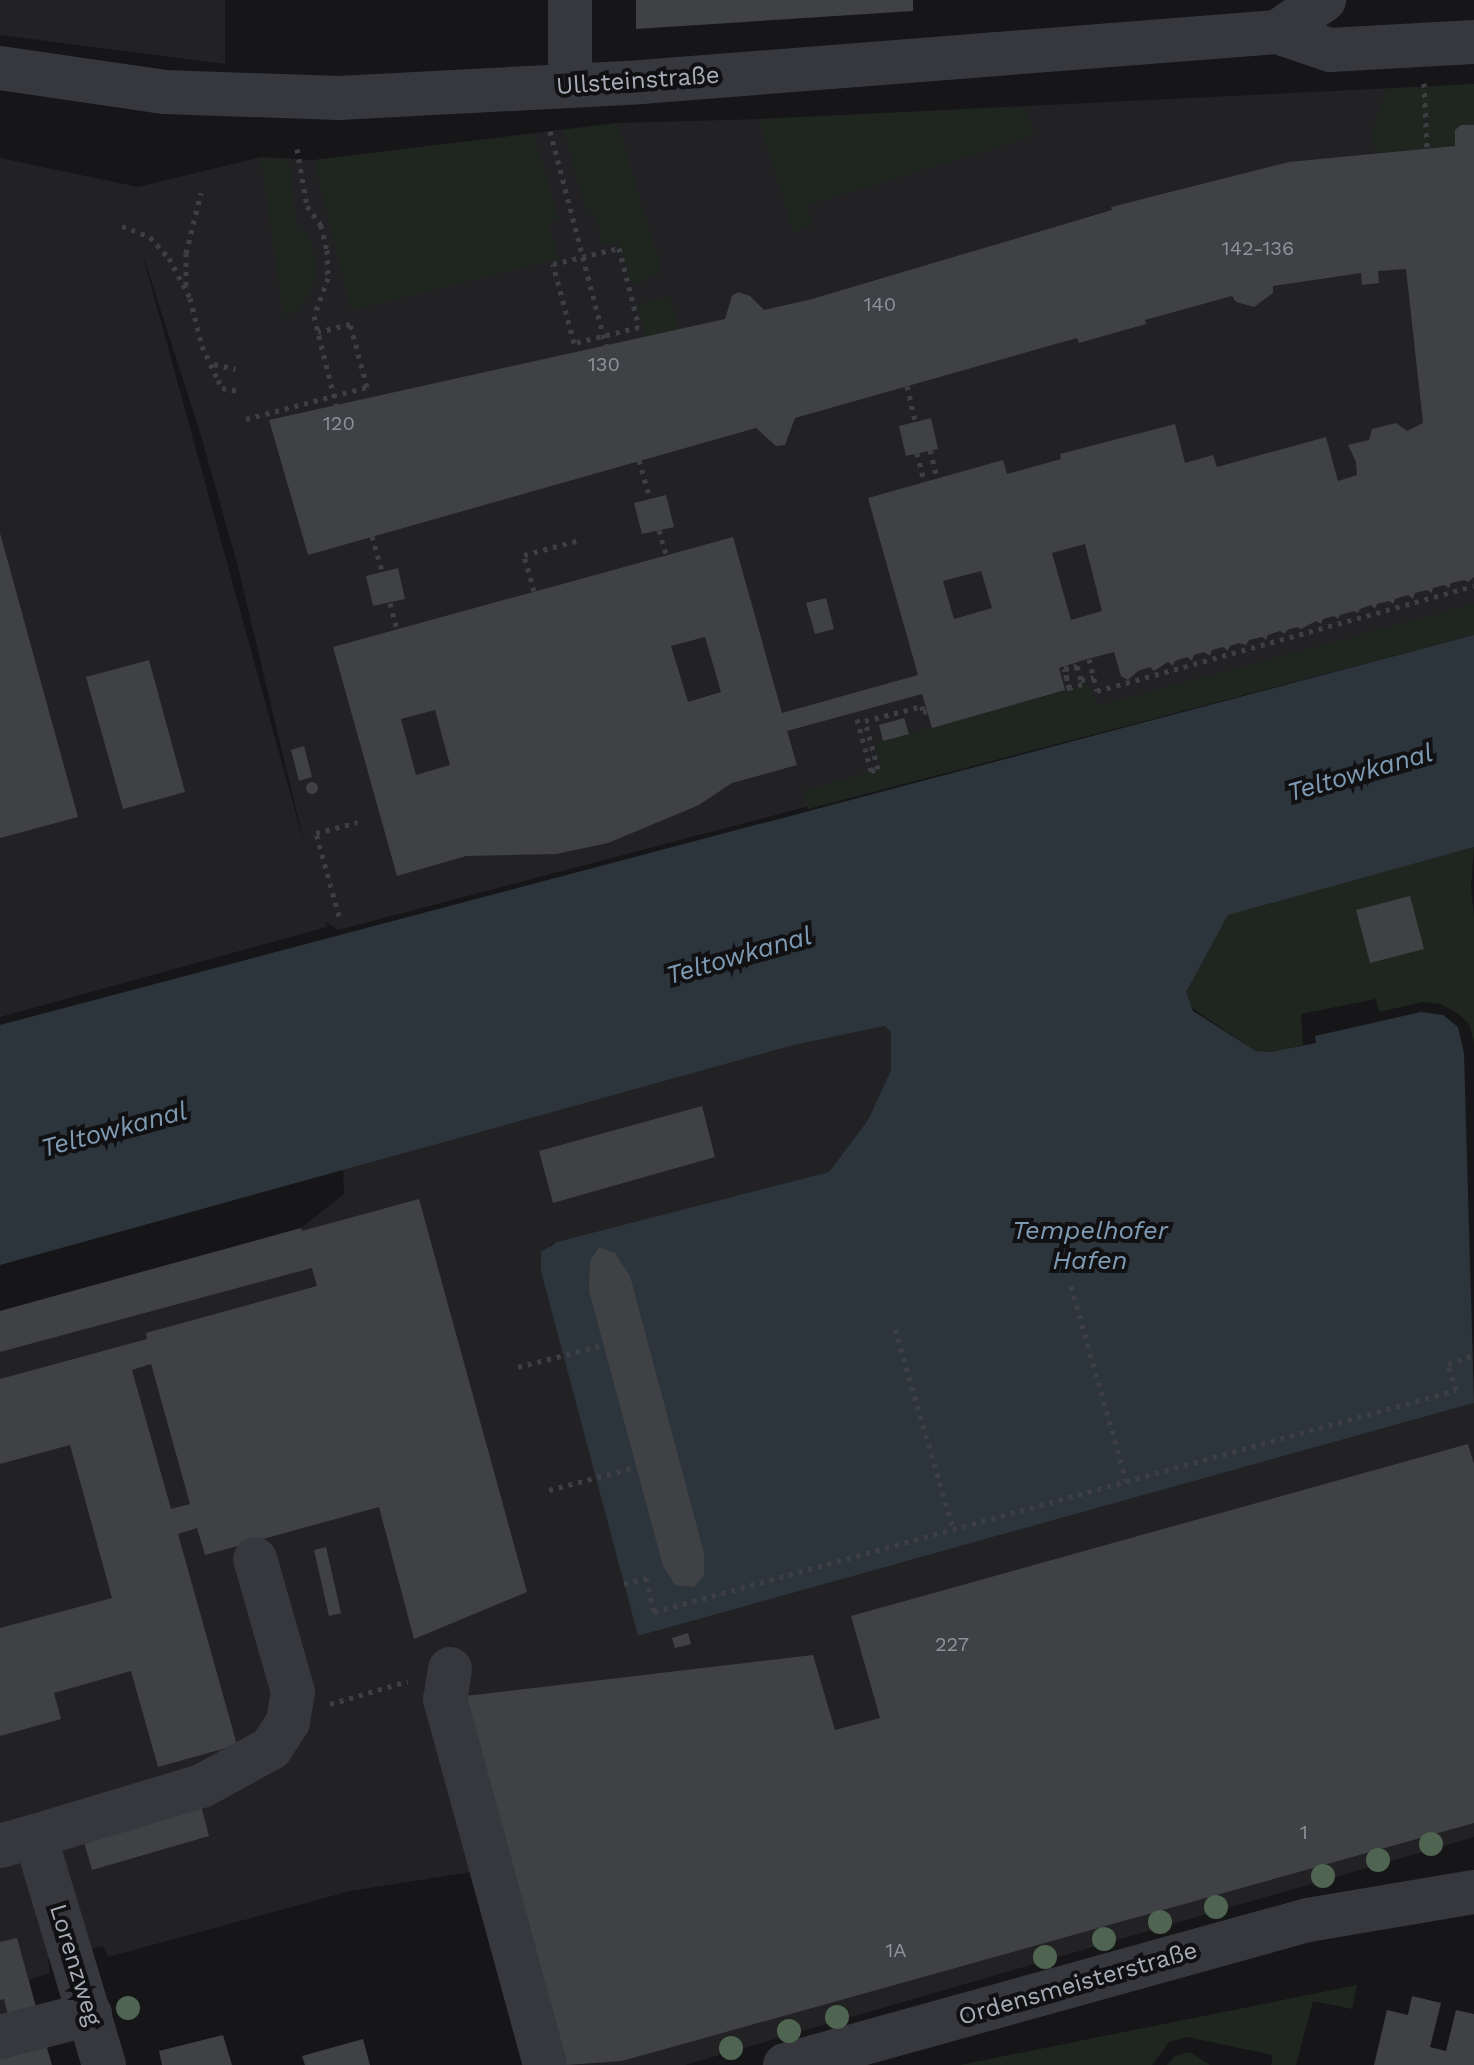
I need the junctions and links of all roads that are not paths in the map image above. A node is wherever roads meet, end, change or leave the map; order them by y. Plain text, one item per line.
1 (570, 0) edge
2 (1324, 0) edge
3 (1277, 32) junction
4 (1474, 42) edge
5 (0, 68) edge
6 (570, 86) junction
7 (255, 1559) dead end
8 (431, 1674) road end
9 (26, 1849) edge
10 (1474, 1872) edge
11 (1474, 1892) edge
12 (1372, 1907) junction
13 (90, 2014) junction
14 (0, 2037) edge
15 (104, 2065) edge
16 (545, 2065) edge
17 (785, 2065) edge

1 - 6 street
2 - 3 street, Ullsteinstraße
3 - 4 street, Ullsteinstraße
3 - 6 street, Ullsteinstraße
5 - 6 street, Ullsteinstraße
7 - 9 street
8 - 16 street
9 - 13 street, Lorenzweg
10 - 12 street, Ordensmeisterstraße
11 - 12 street, Ordensmeisterstraße
12 - 17 street, Ordensmeisterstraße
13 - 14 street
13 - 15 street, Lorenzweg

